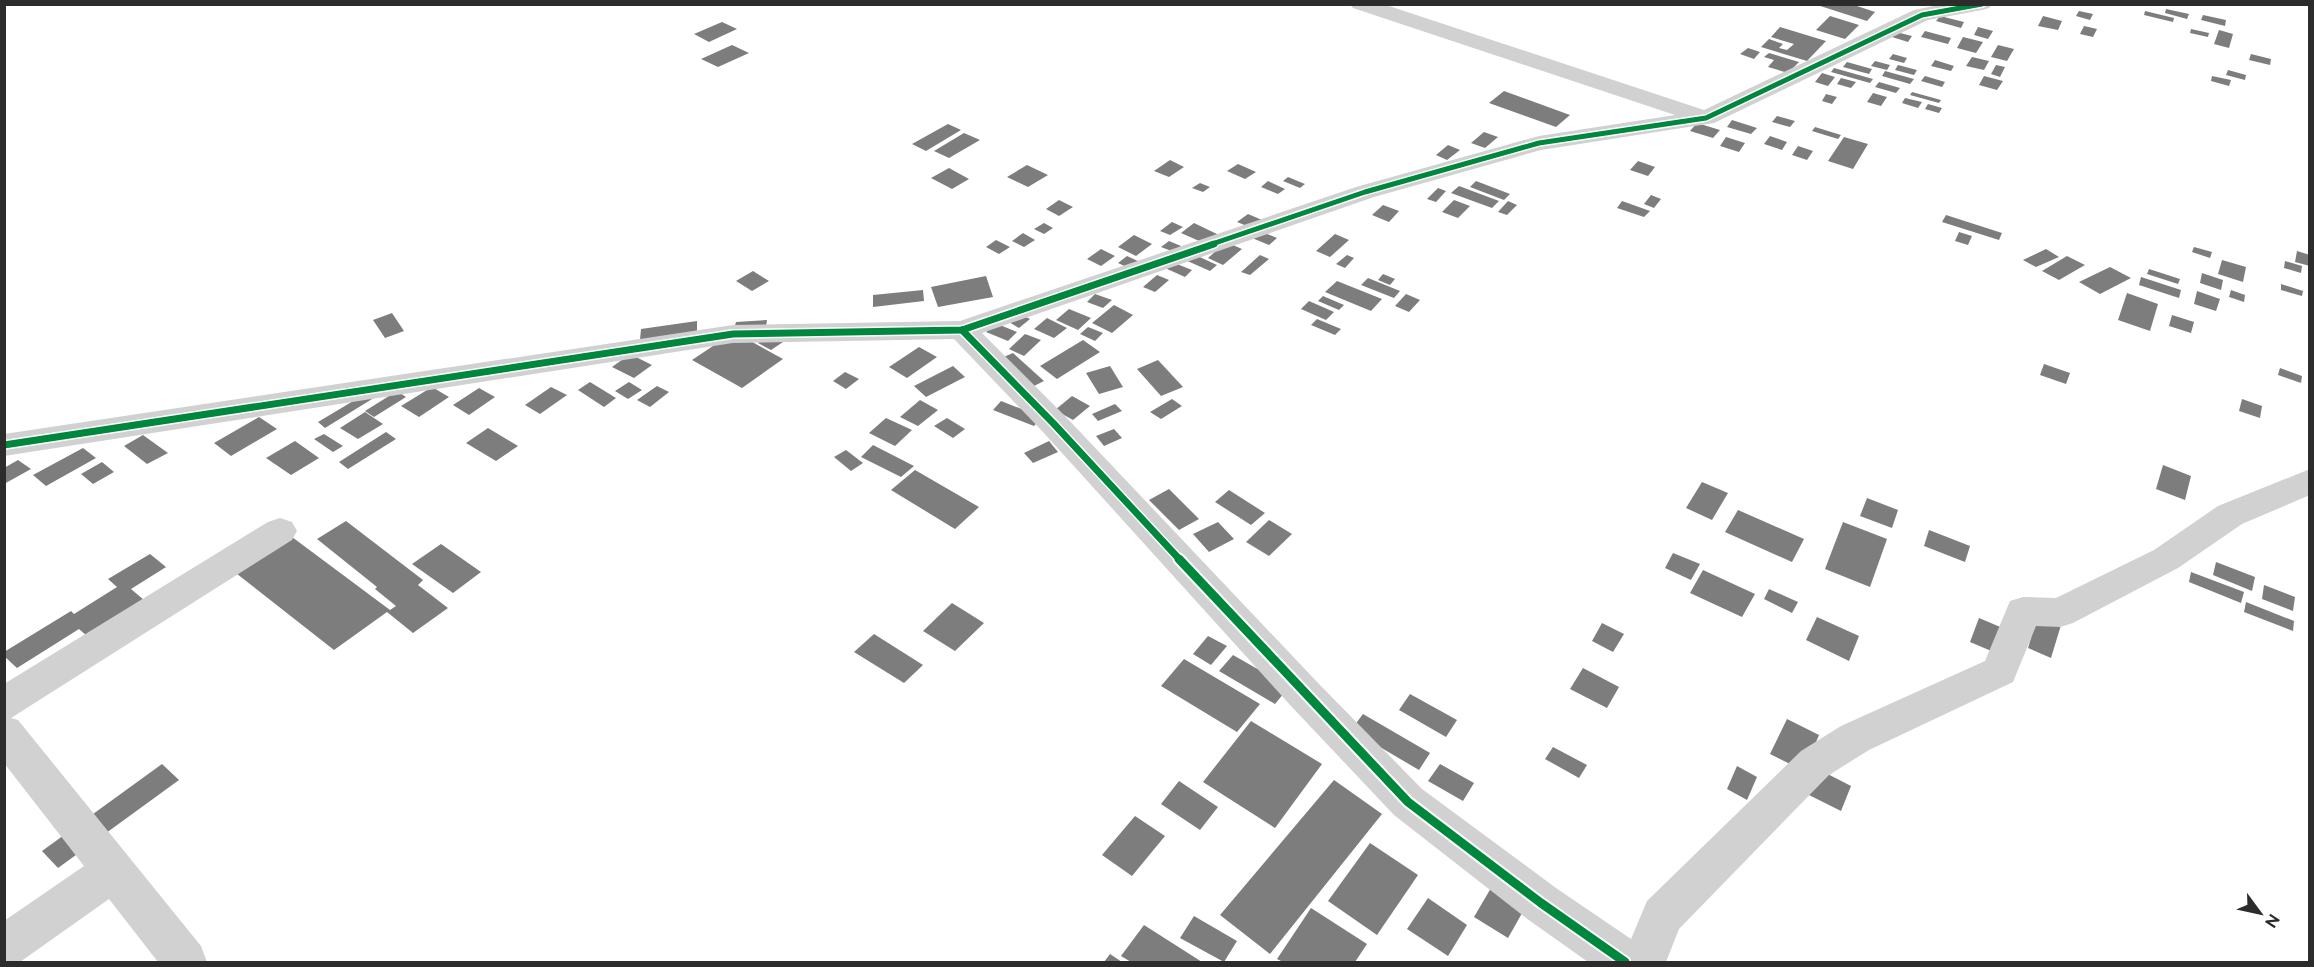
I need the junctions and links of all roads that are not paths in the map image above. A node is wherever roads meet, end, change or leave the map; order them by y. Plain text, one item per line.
1 (1360, 4) edge
2 (1982, 4) edge
3 (1706, 118) junction
4 (962, 330) junction
5 (4, 445) edge
6 (2310, 481) edge
7 (280, 531) dead end
8 (4, 704) edge
9 (4, 732) edge
10 (114, 870) junction
11 (4, 947) edge
12 (184, 963) edge
13 (1625, 963) edge
14 (1644, 963) edge

1 - 3 street
2 - 3 street
3 - 4 street
4 - 5 street
4 - 13 street
6 - 14 street
7 - 8 street
9 - 10 street
10 - 11 street
10 - 12 street

